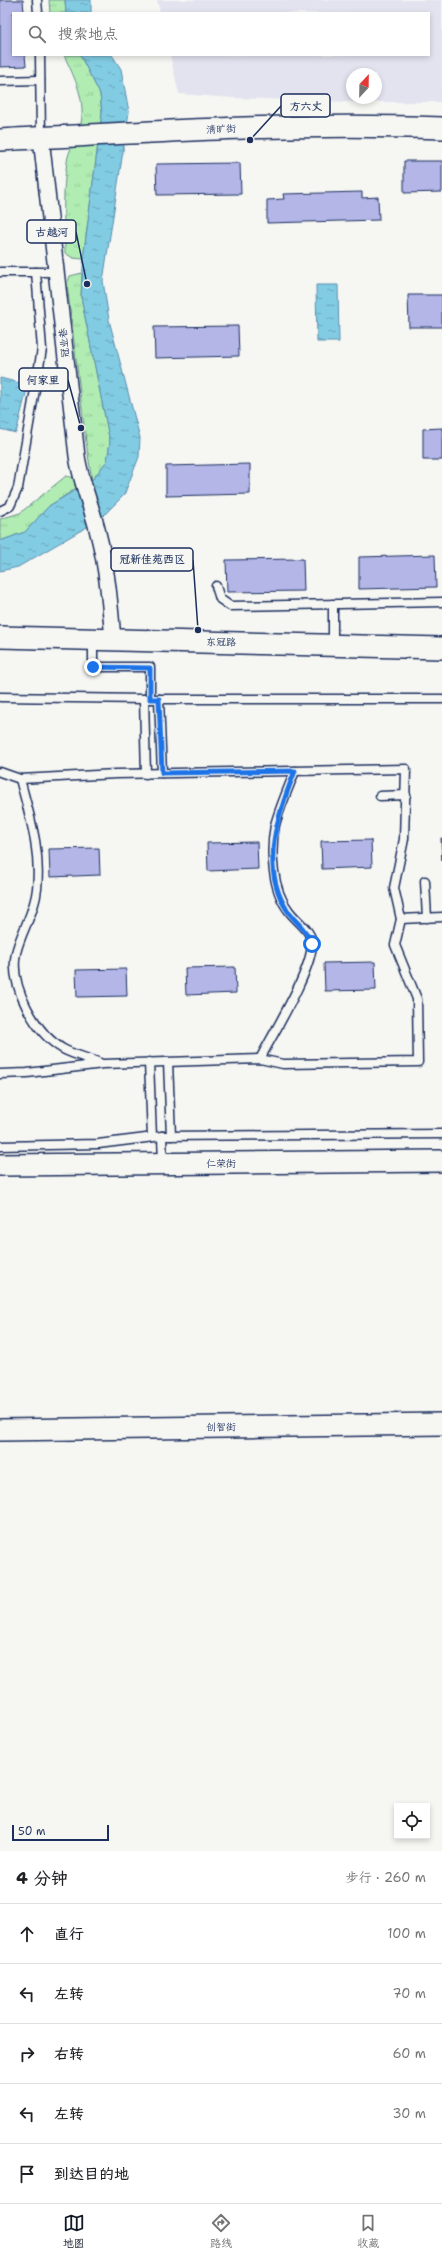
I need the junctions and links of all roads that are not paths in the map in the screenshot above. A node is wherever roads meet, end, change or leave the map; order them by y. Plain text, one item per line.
1 (37, 0) edge
2 (38, 12) edge
3 (40, 56) edge
4 (40, 80) junction
5 (0, 81) edge
6 (442, 128) edge
7 (41, 138) junction
8 (0, 140) edge
9 (0, 272) edge
10 (36, 272) junction
11 (57, 272) junction
12 (0, 511) edge
13 (216, 586) dead end
14 (442, 602) edge
15 (332, 604) junction
16 (0, 636) edge
17 (103, 639) junction
18 (333, 645) junction
19 (442, 648) edge
20 (0, 697) edge
21 (442, 698) edge
22 (151, 699) junction
23 (295, 771) junction
24 (0, 772) edge
25 (162, 773) junction
26 (146, 774) junction
27 (20, 779) junction
28 (406, 795) junction
29 (380, 796) dead end
30 (425, 881) dead end
31 (442, 917) edge
32 (427, 918) junction
33 (401, 919) junction
34 (260, 1059) junction
35 (149, 1062) junction
36 (168, 1062) junction
37 (103, 1064) junction
38 (0, 1074) edge
39 (442, 1134) edge
40 (162, 1136) junction
41 (171, 1136) junction
42 (152, 1137) junction
43 (0, 1146) edge
44 (442, 1161) edge
45 (163, 1164) junction
46 (0, 1165) edge
47 (442, 1424) edge
48 (0, 1430) edge

1 - 2 lane
3 - 4 lane
4 - 5 lane
4 - 7 lane
6 - 7 street, 清旷街
7 - 8 street, 清旷街
7 - 11 street, 冠业巷
9 - 10 lane
10 - 11 lane
10 - 12 lane
11 - 17 street, 冠业巷
13 - 15 lane
14 - 15 lane
15 - 18 lane
16 - 17 street, 东冠路
17 - 18 street, 东冠路
17 - 22 lane
18 - 19 street, 东冠路
20 - 22 lane
21 - 22 lane
22 - 25 lane
22 - 26 lane
23 - 25 lane
23 - 28 lane
23 - 34 lane
24 - 27 lane
25 - 26 lane
26 - 27 lane
27 - 37 lane
28 - 29 lane
28 - 33 lane
30 - 32 lane
31 - 32 lane
32 - 33 lane
33 - 34 lane
34 - 36 lane
35 - 36 lane
35 - 37 lane
35 - 42 lane
36 - 41 lane
37 - 38 lane
39 - 41 lane
40 - 41 lane
40 - 42 lane
40 - 45 lane
42 - 43 lane
44 - 45 street, 仁荣街
45 - 46 street, 仁荣街
47 - 48 street, 创智街

